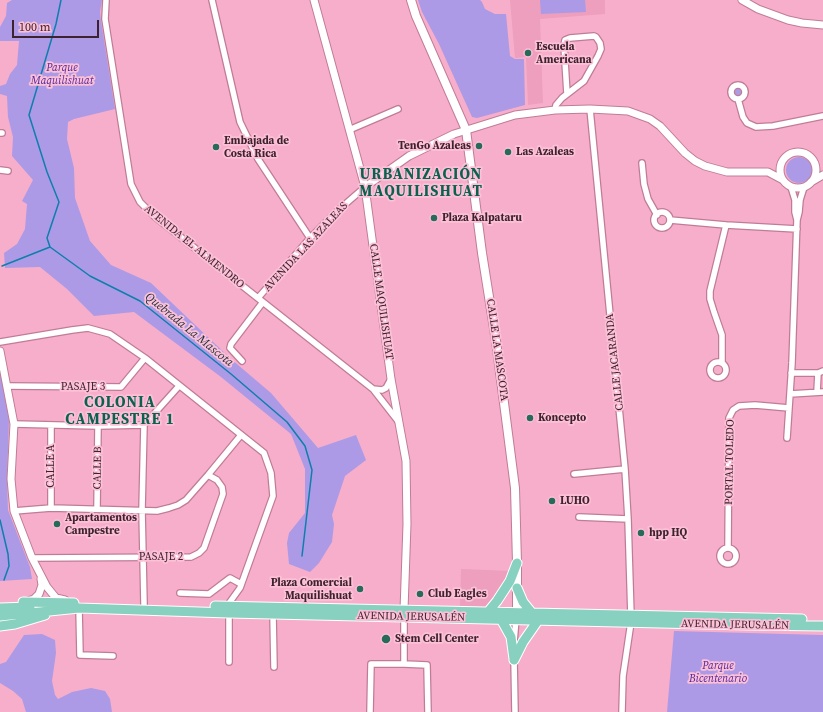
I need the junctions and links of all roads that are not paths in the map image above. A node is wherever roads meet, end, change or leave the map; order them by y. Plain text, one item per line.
1 (106, 0) edge
2 (212, 0) edge
3 (314, 0) edge
4 (411, 0) edge
5 (742, 0) edge
6 (823, 25) edge
7 (567, 94) junction
8 (738, 100) dead end
9 (398, 109) dead end
10 (590, 109) junction
11 (555, 110) junction
12 (823, 116) edge
13 (349, 130) junction
14 (466, 130) junction
15 (783, 160) junction
16 (812, 160) junction
17 (642, 163) dead end
18 (823, 166) edge
19 (0, 170) edge
20 (8, 172) dead end
21 (768, 172) junction
22 (823, 175) edge
23 (782, 180) junction
24 (811, 182) junction
25 (365, 187) junction
26 (791, 187) junction
27 (804, 187) junction
28 (656, 215) junction
29 (670, 220) junction
30 (797, 220) junction
31 (726, 225) junction
32 (796, 229) junction
33 (310, 238) junction
34 (258, 298) junction
35 (263, 302) junction
36 (0, 342) edge
37 (0, 351) edge
38 (145, 358) junction
39 (242, 361) dead end
40 (722, 363) dead end
41 (820, 372) edge
42 (791, 373) junction
43 (391, 379) junction
44 (7, 386) junction
45 (179, 386) junction
46 (373, 389) junction
47 (820, 392) edge
48 (790, 394) junction
49 (789, 408) junction
50 (398, 421) junction
51 (14, 424) junction
52 (51, 425) junction
53 (144, 425) junction
54 (98, 426) junction
55 (241, 435) junction
56 (786, 438) dead end
57 (625, 469) junction
58 (574, 474) dead end
59 (208, 475) junction
60 (51, 508) junction
61 (97, 509) junction
62 (142, 510) junction
63 (14, 511) junction
64 (579, 517) dead end
65 (628, 519) junction
66 (728, 548) dead end
67 (143, 557) junction
68 (32, 558) junction
69 (517, 564) junction
70 (40, 572) junction
71 (241, 584) junction
72 (517, 588) junction
73 (180, 593) dead end
74 (0, 602) edge
75 (22, 602) junction
76 (144, 604) junction
77 (77, 605) junction
78 (0, 608) edge
79 (67, 608) junction
80 (228, 610) junction
81 (488, 612) junction
82 (532, 612) junction
83 (404, 613) junction
84 (273, 614) junction
85 (0, 616) edge
86 (517, 616) junction
87 (501, 619) junction
88 (539, 619) junction
89 (631, 619) junction
90 (823, 620) edge
91 (0, 626) edge
92 (823, 626) edge
93 (113, 656) dead end
94 (514, 660) junction
95 (229, 662) dead end
96 (404, 664) junction
97 (274, 667) dead end
98 (370, 712) edge
99 (428, 712) edge
100 (515, 712) edge
101 (622, 712) edge

1 - 34 street, AVENIDA EL ALMENDRO
2 - 33 street
3 - 13 street, CALLE MAQUILISHUAT
4 - 14 main road, CALLE LA MASCOTA
5 - 6 street
7 - 7 street
7 - 11 street
8 - 12 street
9 - 13 street
10 - 11 street, AVENIDA LAS AZALEAS
10 - 21 street, AVENIDA LAS AZALEAS
10 - 57 street, CALLE JACARANDA
11 - 14 street, AVENIDA LAS AZALEAS
13 - 25 street, CALLE MAQUILISHUAT
14 - 25 street, AVENIDA LAS AZALEAS
14 - 69 main road, CALLE LA MASCOTA
15 - 16 street
15 - 21 street
15 - 23 street
16 - 18 street
16 - 24 street
17 - 28 street
19 - 20 street
21 - 23 street, AVENIDA LAS AZALEAS
22 - 24 street
23 - 26 street
24 - 27 street
25 - 33 street, AVENIDA LAS AZALEAS
25 - 43 street, CALLE MAQUILISHUAT
26 - 27 street
26 - 30 street
27 - 30 street
28 - 29 street
28 - 29 street
29 - 31 street
30 - 32 street
31 - 32 street
31 - 40 street
32 - 42 street
33 - 34 street, AVENIDA LAS AZALEAS
34 - 35 street, AVENIDA EL ALMENDRO
35 - 39 street
35 - 46 street, AVENIDA EL ALMENDRO
36 - 38 street
37 - 44 street
38 - 44 street, PASAJE 3
38 - 45 street
41 - 42 street
41 - 47 street
42 - 48 street
43 - 46 street
43 - 50 street, CALLE MAQUILISHUAT
44 - 51 street
45 - 53 street
45 - 55 street
46 - 50 street, AVENIDA EL ALMENDRO
47 - 48 street
48 - 49 street
49 - 56 street
49 - 66 street, PORTAL TOLEDO
50 - 83 street, CALLE MAQUILISHUAT
51 - 52 street
51 - 63 street
52 - 54 street
52 - 60 street, CALLE A
53 - 54 street
53 - 62 street
54 - 61 street, CALLE B
55 - 59 street
55 - 71 street
57 - 58 street
57 - 65 street, CALLE JACARANDA
59 - 62 street
59 - 67 street, PASAJE 2
60 - 61 street
60 - 63 street
61 - 62 street
62 - 67 street
63 - 68 street
64 - 65 street
65 - 89 street, CALLE JACARANDA
67 - 68 street, PASAJE 2
67 - 76 street
68 - 70 street
69 - 72 main road, CALLE LA MASCOTA
69 - 81 main road
70 - 75 street
70 - 77 street
71 - 73 street
71 - 80 street
72 - 82 main road
72 - 86 main road, CALLE LA MASCOTA
74 - 75 main road
75 - 77 main road
76 - 77 main road, AVENIDA JERUSALÉN
76 - 80 main road, AVENIDA JERUSALÉN
77 - 78 main road, AVENIDA JERUSALÉN
77 - 79 main road, AVENIDA JERUSALÉN
77 - 80 main road, AVENIDA JERUSALÉN
77 - 93 street
79 - 85 main road, AVENIDA JERUSALÉN
79 - 91 main road
80 - 83 main road, AVENIDA JERUSALÉN
80 - 84 main road, AVENIDA JERUSALÉN
80 - 95 street
81 - 83 main road, AVENIDA JERUSALÉN
81 - 86 main road, AVENIDA JERUSALÉN
82 - 86 main road, AVENIDA JERUSALÉN
82 - 89 main road, AVENIDA JERUSALÉN
83 - 84 main road, AVENIDA JERUSALÉN
83 - 87 main road, AVENIDA JERUSALÉN
83 - 96 street, CALLE MAQUILISHUAT
84 - 97 street
86 - 87 main road, AVENIDA JERUSALÉN
86 - 88 main road, AVENIDA JERUSALÉN
86 - 94 street, CALLE LA MASCOTA
87 - 94 main road
88 - 89 main road, AVENIDA JERUSALÉN
88 - 94 main road
89 - 90 main road, AVENIDA JERUSALÉN
89 - 92 main road, AVENIDA JERUSALÉN
89 - 101 street, CALLE JACARANDA
94 - 100 street, CALLE LA MASCOTA
96 - 98 street
96 - 99 street

